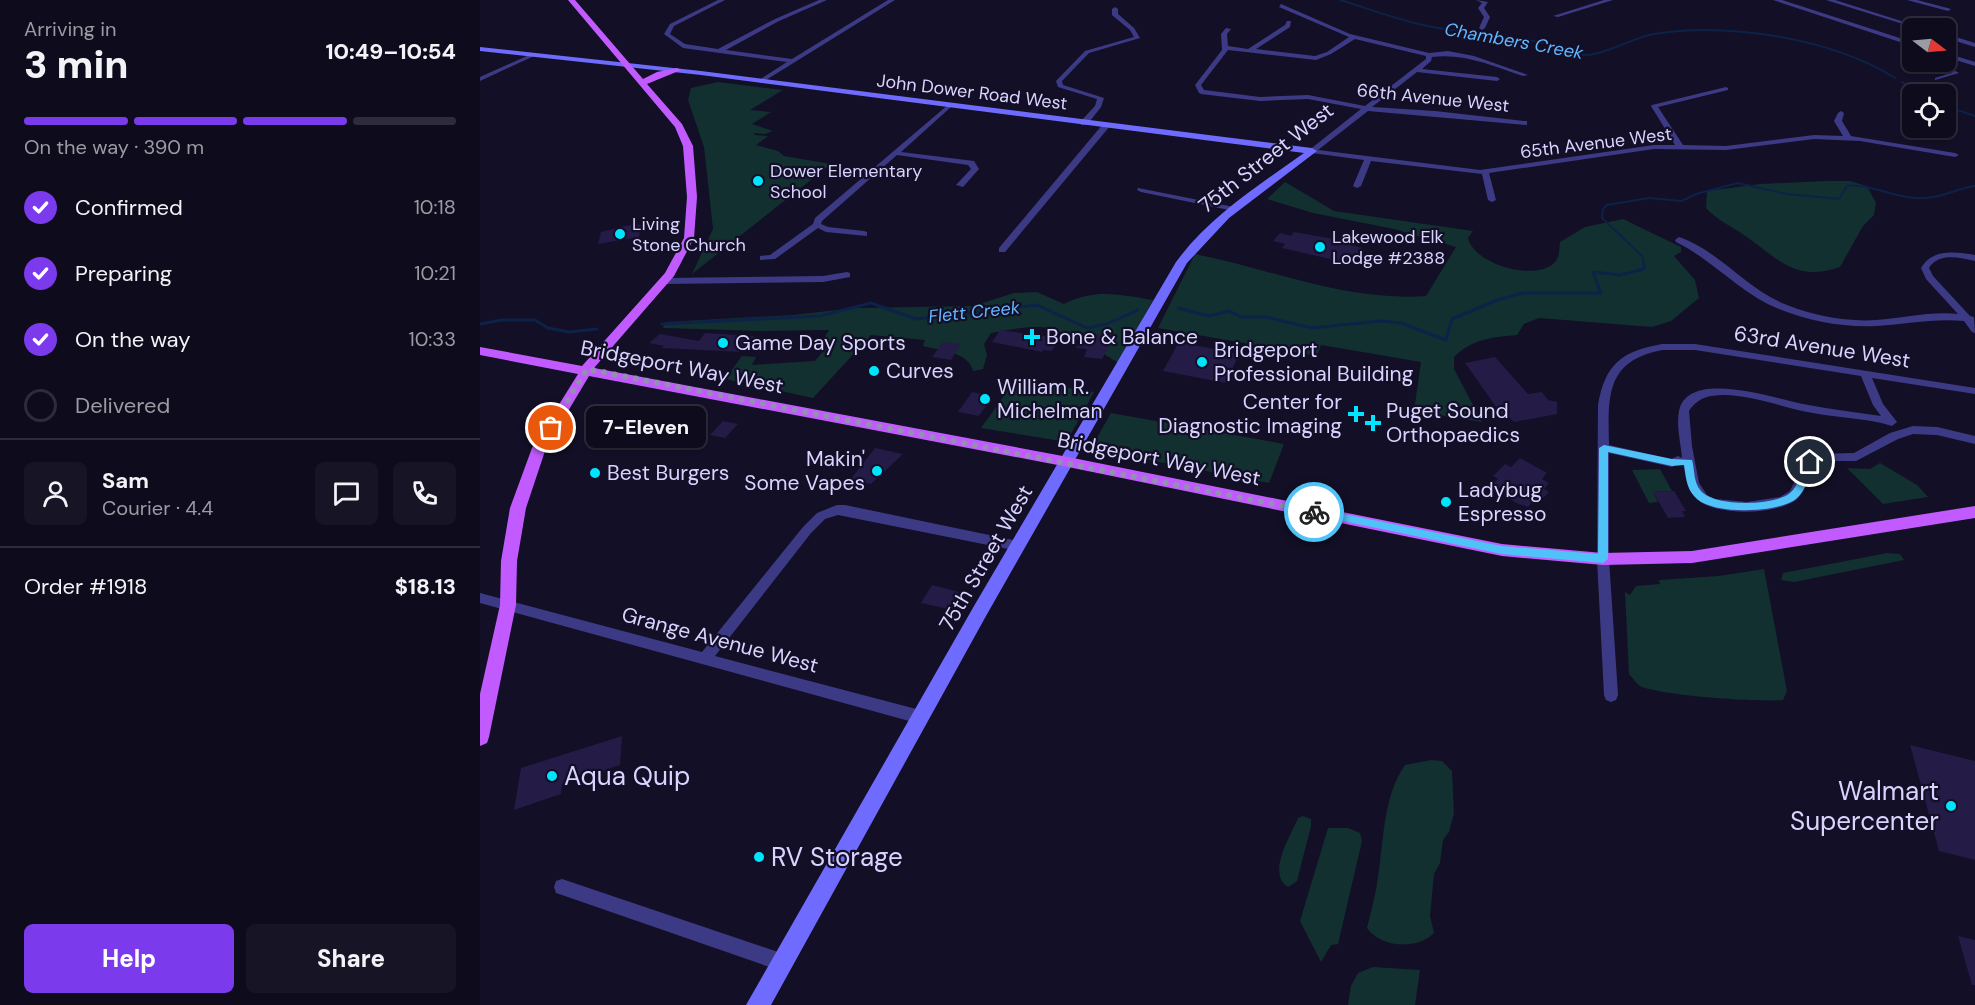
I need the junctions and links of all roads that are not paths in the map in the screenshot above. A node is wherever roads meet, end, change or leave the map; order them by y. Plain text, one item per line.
1 (571, 0) edge
2 (722, 0) edge
3 (824, 0) edge
4 (892, 0) edge
5 (1479, 0) edge
6 (1610, 0) edge
7 (1776, 0) edge
8 (1829, 0) edge
9 (1910, 0) edge
10 (1278, 6) dead end
11 (1115, 9) dead end
12 (1948, 9) dead end
13 (1556, 15) dead end
14 (1288, 22) dead end
15 (1902, 22) edge
16 (1482, 27) dead end
17 (1228, 28) dead end
18 (1355, 36) junction
19 (1956, 39) edge
20 (1902, 41) edge
21 (1975, 45) edge
22 (1226, 48) junction
23 (480, 49) edge
24 (719, 51) junction
25 (1249, 51) junction
26 (1429, 55) junction
27 (531, 56) junction
28 (1956, 58) edge
29 (794, 61) junction
30 (1956, 64) edge
31 (1975, 64) edge
32 (628, 65) junction
33 (677, 70) junction
34 (1416, 70) junction
35 (1975, 70) edge
36 (1954, 72) edge
37 (1526, 75) dead end
38 (480, 79) edge
39 (1497, 79) dead end
40 (1937, 80) dead end
41 (761, 81) junction
42 (643, 83) junction
43 (1726, 89) dead end
44 (949, 106) junction
45 (1366, 109) junction
46 (1841, 113) dead end
47 (1084, 123) junction
48 (1524, 123) dead end
49 (1106, 126) junction
50 (1848, 138) junction
51 (1680, 147) junction
52 (1312, 151) junction
53 (895, 153) junction
54 (1955, 155) dead end
55 (1368, 159) junction
56 (1485, 172) junction
57 (960, 185) dead end
58 (1357, 186) dead end
59 (1142, 190) dead end
60 (1492, 200) dead end
61 (1234, 210) junction
62 (817, 225) junction
63 (864, 234) dead end
64 (1679, 240) dead end
65 (792, 241) dead end
66 (1002, 250) dead end
67 (1975, 258) edge
68 (847, 275) dead end
69 (665, 281) junction
70 (1971, 319) edge
71 (1975, 330) edge
72 (480, 351) edge
73 (587, 369) junction
74 (1865, 374) junction
75 (1975, 391) edge
76 (1890, 421) junction
77 (1905, 432) junction
78 (1975, 440) edge
79 (1604, 448) junction
80 (1683, 461) junction
81 (1068, 462) junction
82 (1975, 512) edge
83 (1018, 546) junction
84 (1603, 559) junction
85 (480, 598) edge
86 (508, 605) junction
87 (706, 657) junction
88 (1611, 695) dead end
89 (920, 717) junction
90 (480, 737) edge
91 (562, 887) dead end
92 (782, 962) junction
93 (758, 1005) edge

1 - 32 main road
2 - 24 street
3 - 24 street
4 - 29 street
5 - 16 street
6 - 13 street
7 - 20 street
8 - 15 street
9 - 12 street
10 - 18 street
11 - 47 street
14 - 25 street
17 - 22 street
18 - 25 street
18 - 26 street
19 - 21 street
22 - 25 street
22 - 45 street, 66th Avenue West
23 - 27 street, John Dower Road West
24 - 29 street
26 - 34 street, 75th Street West
26 - 37 street
27 - 32 street, John Dower Road West
27 - 38 street
28 - 31 street
29 - 41 street
30 - 35 street
32 - 33 street, John Dower Road West
32 - 42 main road
33 - 41 street, John Dower Road West
33 - 42 main road
34 - 39 street
34 - 45 street, 75th Street West
36 - 40 street
41 - 44 street, John Dower Road West
42 - 69 main road
43 - 51 street
44 - 47 street, John Dower Road West
44 - 53 street
45 - 48 street, 66th Avenue West
45 - 52 street, 75th Street West
46 - 50 street
47 - 49 street, John Dower Road West
49 - 52 street, John Dower Road West
49 - 66 street
50 - 51 street, 65th Avenue West
50 - 54 street, 65th Avenue West
51 - 56 street, 65th Avenue West
52 - 55 street, 65th Avenue West
52 - 61 street, 75th Street West
53 - 57 street
53 - 62 street
55 - 56 street, 65th Avenue West
55 - 58 street
56 - 60 street
59 - 61 street
61 - 81 street, 75th Street West
62 - 63 street
62 - 65 street
64 - 70 street
67 - 70 street
68 - 69 street
69 - 73 main road
70 - 71 street
72 - 73 main road, Bridgeport Way West
73 - 81 main road, Bridgeport Way West
73 - 86 main road
74 - 75 street, 63rd Avenue West
74 - 76 street
74 - 79 street, 63rd Avenue West
76 - 77 street
76 - 80 street
77 - 78 street
77 - 80 street
79 - 80 street
79 - 84 street, 63rd Avenue West
81 - 83 street, 75th Street West
81 - 84 main road, Bridgeport Way West
82 - 84 main road, Bridgeport Way West
83 - 87 street
83 - 89 street, 75th Street West
84 - 88 street, 63rd Avenue West
85 - 86 street, Grange Avenue West
86 - 87 street, Grange Avenue West
86 - 90 main road
87 - 89 street, Grange Avenue West
89 - 92 street, 75th Street West
91 - 92 street
92 - 93 street, 75th Street West

